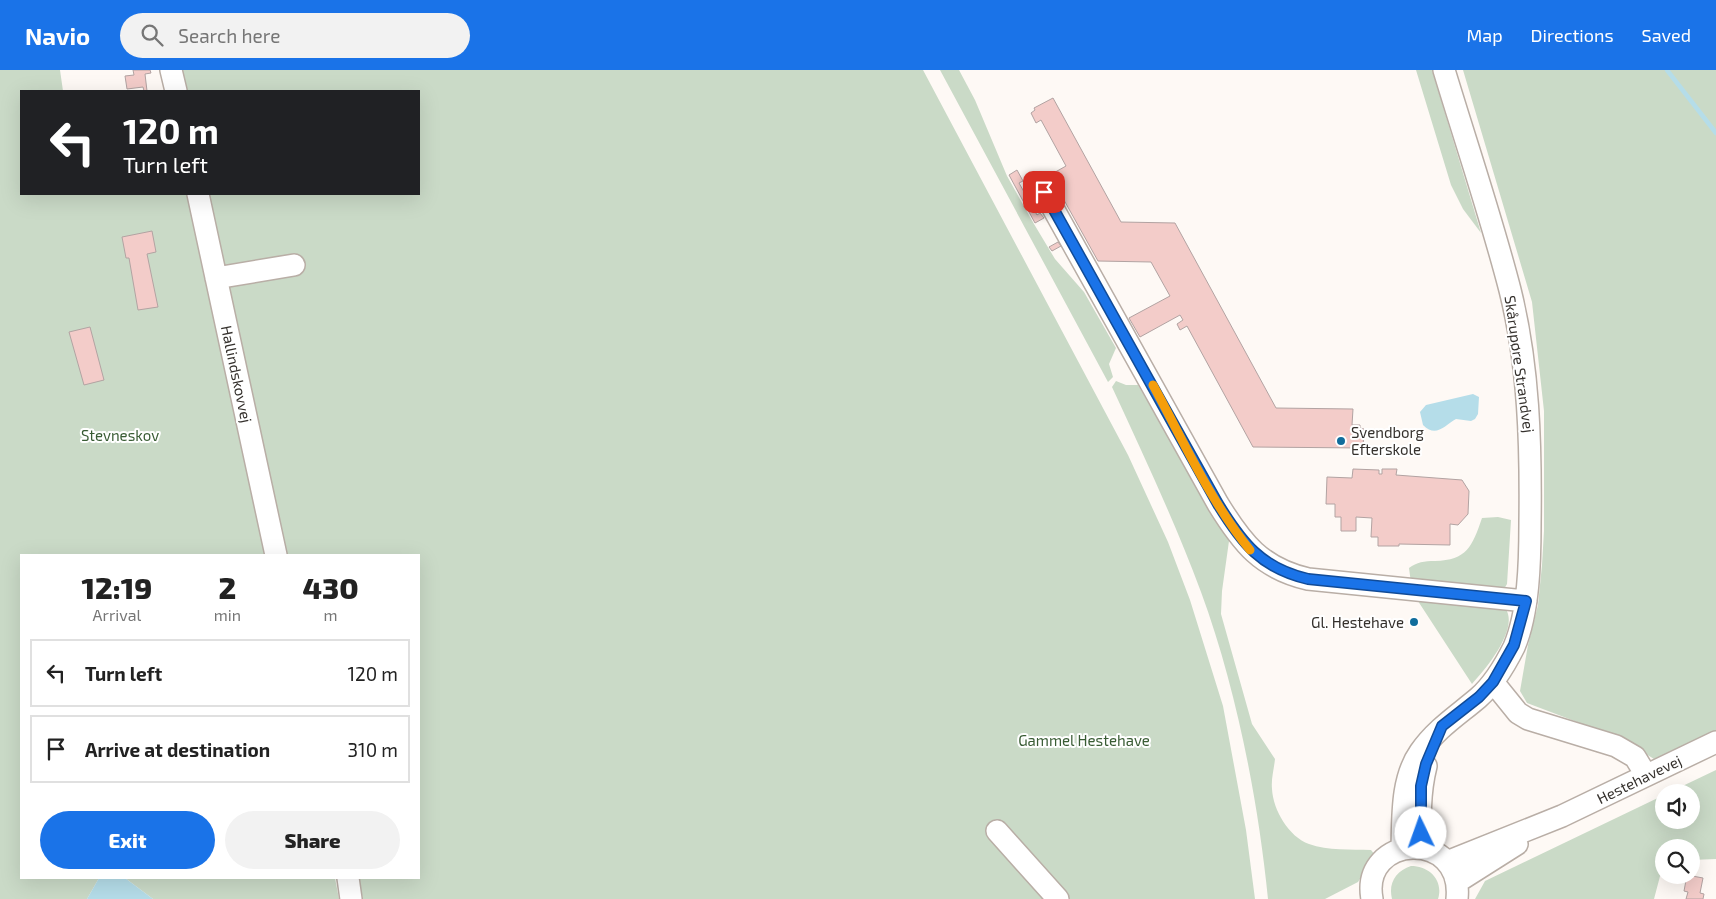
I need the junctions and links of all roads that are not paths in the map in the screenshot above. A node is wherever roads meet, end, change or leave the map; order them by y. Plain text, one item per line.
1 (171, 70) edge
2 (1444, 70) edge
3 (176, 90) edge
4 (1044, 192) dead end
5 (198, 195) edge
6 (294, 265) dead end
7 (216, 278) junction
8 (276, 554) edge
9 (1526, 601) junction
10 (1493, 682) junction
11 (1716, 742) edge
12 (1646, 775) junction
13 (1562, 816) junction
14 (997, 831) dead end
15 (1412, 848) junction
16 (1447, 862) junction
17 (348, 879) edge
18 (1457, 891) edge
19 (1368, 897) edge
20 (352, 899) edge
21 (1058, 899) edge

1 - 3 street
2 - 9 street, Skårupøre Strandvej
4 - 9 street
5 - 7 street, Hallindskovvej
6 - 7 street
7 - 8 street, Hallindskovvej
9 - 10 street, Skårupøre Strandvej
10 - 12 street
10 - 15 street, Skårupøre Strandvej
11 - 12 street, Hestehavevej
12 - 13 street, Hestehavevej
13 - 16 street, Hestehavevej
13 - 18 street, Hestehavevej
14 - 21 street
15 - 16 street
15 - 19 street
16 - 18 street
17 - 20 street

